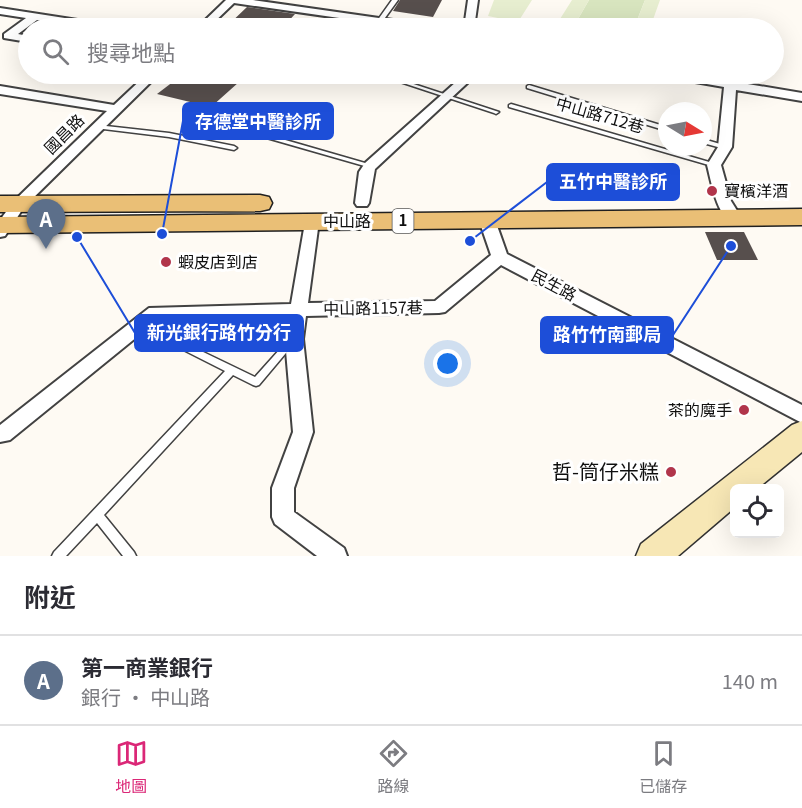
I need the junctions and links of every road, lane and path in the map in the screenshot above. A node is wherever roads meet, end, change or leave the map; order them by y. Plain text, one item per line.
1 (232, 0) edge
2 (395, 0) edge
3 (473, 0) edge
4 (0, 11) edge
5 (36, 16) junction
6 (33, 18) edge
7 (48, 18) edge
8 (213, 18) edge
9 (359, 18) edge
10 (382, 18) edge
11 (470, 18) edge
12 (18, 29) edge
13 (18, 38) edge
14 (142, 84) edge
15 (412, 84) edge
16 (461, 84) edge
17 (725, 84) edge
18 (730, 85) junction
19 (529, 87) dead end
20 (0, 90) edge
21 (449, 95) junction
22 (802, 96) edge
23 (511, 106) dead end
24 (115, 109) junction
25 (496, 112) dead end
26 (206, 119) dead end
27 (658, 126) edge
28 (97, 127) junction
29 (712, 143) edge
30 (725, 147) junction
31 (234, 148) dead end
32 (714, 165) junction
33 (370, 166) junction
34 (802, 201) edge
35 (362, 203) junction
36 (729, 209) junction
37 (802, 217) edge
38 (5, 218) edge
39 (488, 220) junction
40 (311, 221) junction
41 (500, 257) junction
42 (299, 308) junction
43 (141, 325) junction
44 (294, 339) junction
45 (231, 371) junction
46 (802, 416) edge
47 (3, 434) dead end
48 (802, 434) edge
49 (741, 484) edge
50 (730, 493) edge
51 (98, 516) junction
52 (58, 556) edge
53 (130, 556) edge
54 (336, 556) edge
55 (653, 556) edge

1 - 8 street
1 - 9 street
2 - 10 lane
3 - 11 street
4 - 5 street
5 - 6 street
5 - 7 street
12 - 13 street
14 - 24 street, 國昌路
15 - 21 lane
16 - 21 street
17 - 18 street
18 - 22 street
18 - 30 street
19 - 27 lane
20 - 24 street
21 - 25 lane
21 - 33 street
23 - 32 lane, 中山路712巷
24 - 28 street, 國昌路
26 - 33 lane
28 - 31 lane
28 - 38 street, 國昌路
29 - 30 lane
30 - 32 street
32 - 36 street
33 - 35 street
34 - 36 main road, 中山路 / 1
35 - 36 main road, 中山路 / 1
35 - 38 main road, 中山路 / 1
36 - 37 main road, 中山路 / 1
36 - 39 main road, 中山路 / 1
38 - 40 main road, 中山路 / 1
39 - 40 main road, 中山路 / 1
39 - 41 street
40 - 42 street, 中山路1157巷
41 - 42 street, 中山路1157巷
41 - 46 street, 民生路
42 - 43 street, 中山路1157巷
42 - 44 street, 中山路1157巷
43 - 45 lane
43 - 47 street, 中山路1157巷
44 - 45 lane
44 - 54 street, 中山路1157巷
45 - 51 lane
48 - 49 street
50 - 55 street
51 - 52 lane
51 - 53 lane

